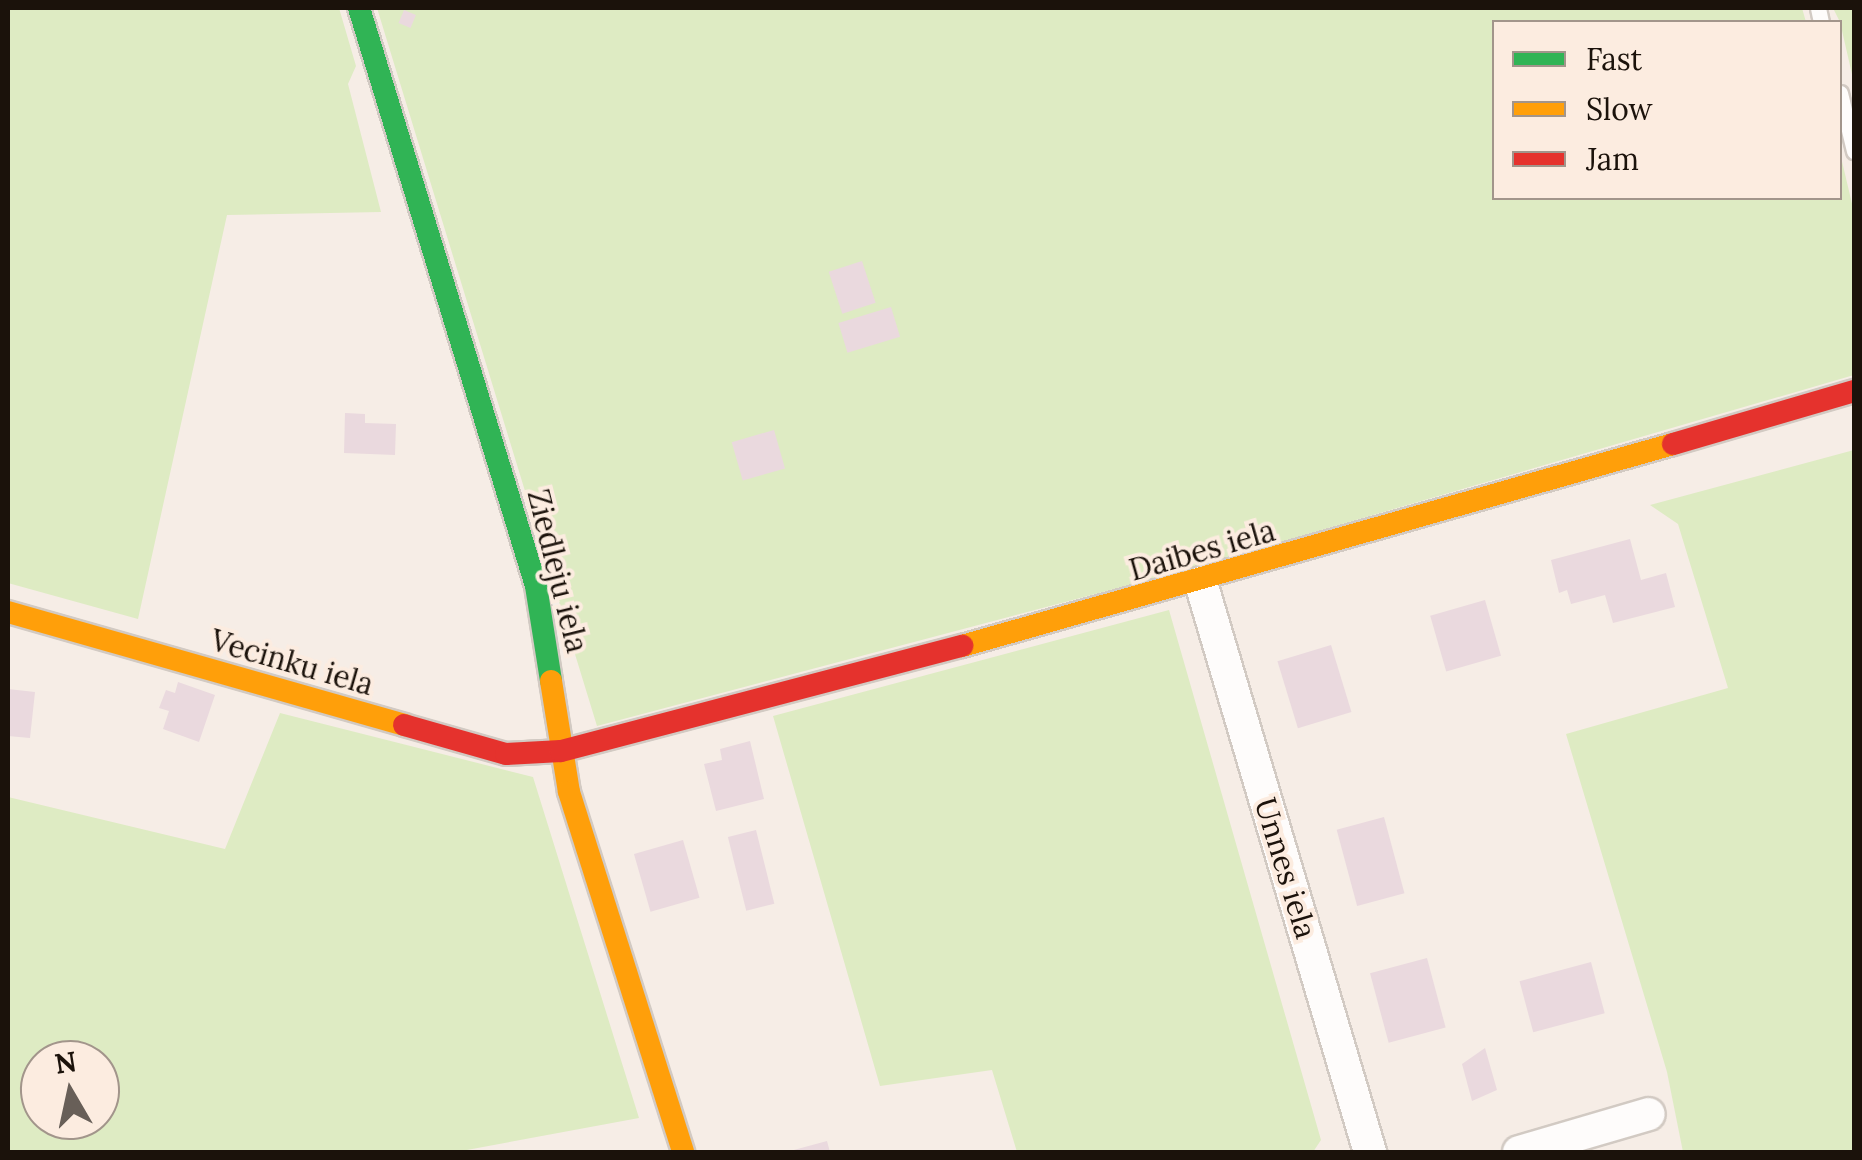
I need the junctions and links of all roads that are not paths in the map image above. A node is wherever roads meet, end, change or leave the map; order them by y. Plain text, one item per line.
1 (359, 8) edge
2 (1842, 101) edge
3 (1854, 151) edge
4 (1854, 392) edge
5 (1201, 583) junction
6 (8, 612) edge
7 (561, 752) junction
8 (1649, 1114) dead end
9 (683, 1152) edge
10 (1370, 1152) edge
11 (1519, 1152) edge

1 - 7 street, Ziedleju iela
2 - 3 lane
4 - 5 street, Daibes iela
5 - 7 street, Daibes iela
5 - 10 street, Unnes iela
6 - 7 street, Vecinku iela
7 - 9 street, Ziedleju iela
8 - 11 street

